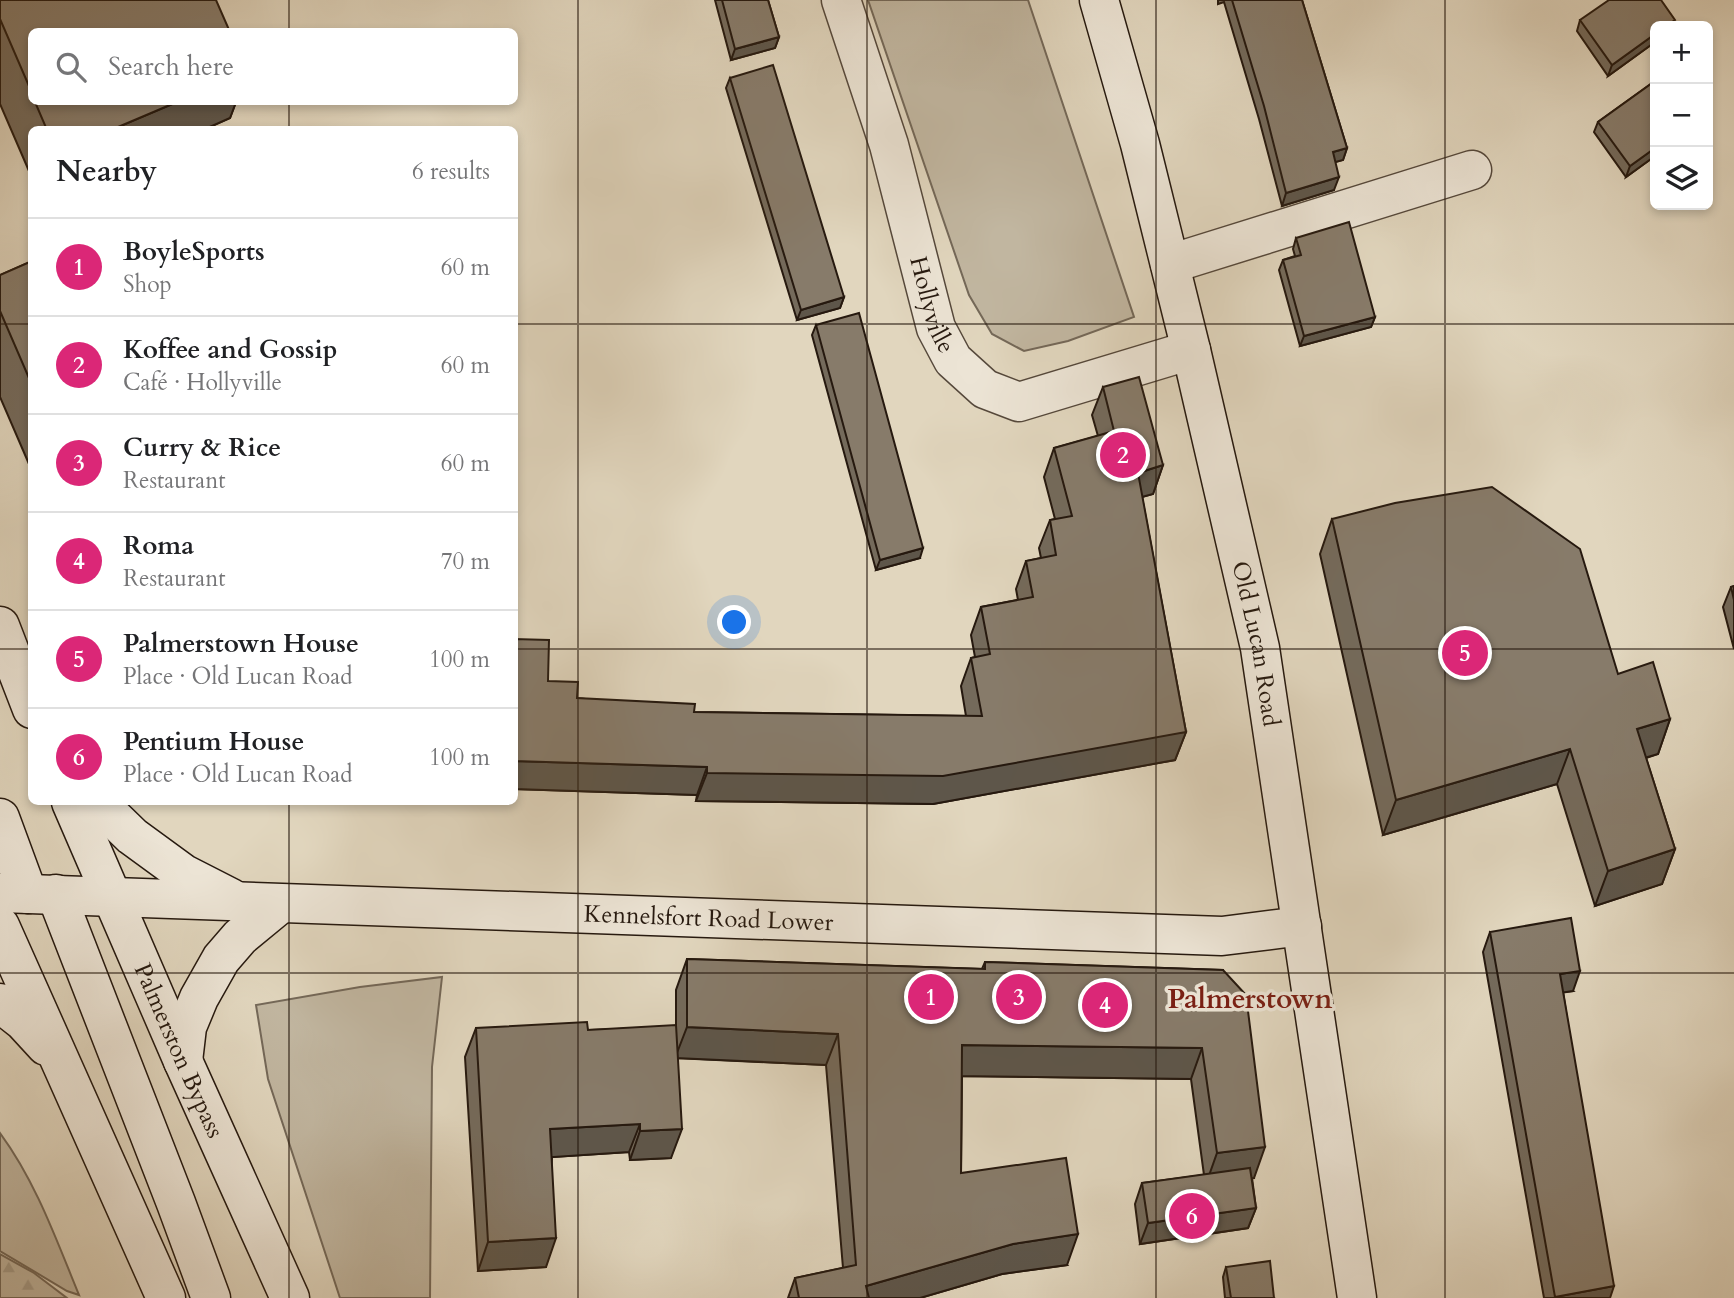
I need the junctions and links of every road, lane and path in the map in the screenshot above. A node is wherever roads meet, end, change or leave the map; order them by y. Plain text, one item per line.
1 (841, 0) edge
2 (1099, 0) edge
3 (1472, 170) dead end
4 (1170, 264) junction
5 (1191, 350) junction
6 (0, 626) edge
7 (28, 699) edge
8 (72, 805) edge
9 (100, 805) edge
10 (0, 818) edge
11 (28, 894) edge
12 (114, 899) junction
13 (240, 902) junction
14 (280, 904) junction
15 (0, 926) edge
16 (1301, 926) junction
17 (0, 1003) edge
18 (59, 1060) junction
19 (183, 1060) junction
20 (166, 1298) edge
21 (211, 1298) edge
22 (290, 1298) edge
23 (1357, 1298) edge

1 - 5 street, Hollyville
2 - 4 street, Old Lucan Road
3 - 4 street
4 - 5 street, Old Lucan Road
5 - 16 street, Old Lucan Road
6 - 7 street
8 - 12 street, Palmerston Bypass
9 - 13 street
10 - 11 street
11 - 12 street, Kennelsfort Road Lower
11 - 21 street
12 - 13 street, Kennelsfort Road Lower
12 - 19 street, Palmerston Bypass
13 - 14 street, Kennelsfort Road Lower
14 - 16 street, Kennelsfort Road Lower
14 - 19 street
15 - 18 street
16 - 23 street, Old Lucan Road
17 - 18 street
18 - 20 street
19 - 22 street, Palmerston Bypass

